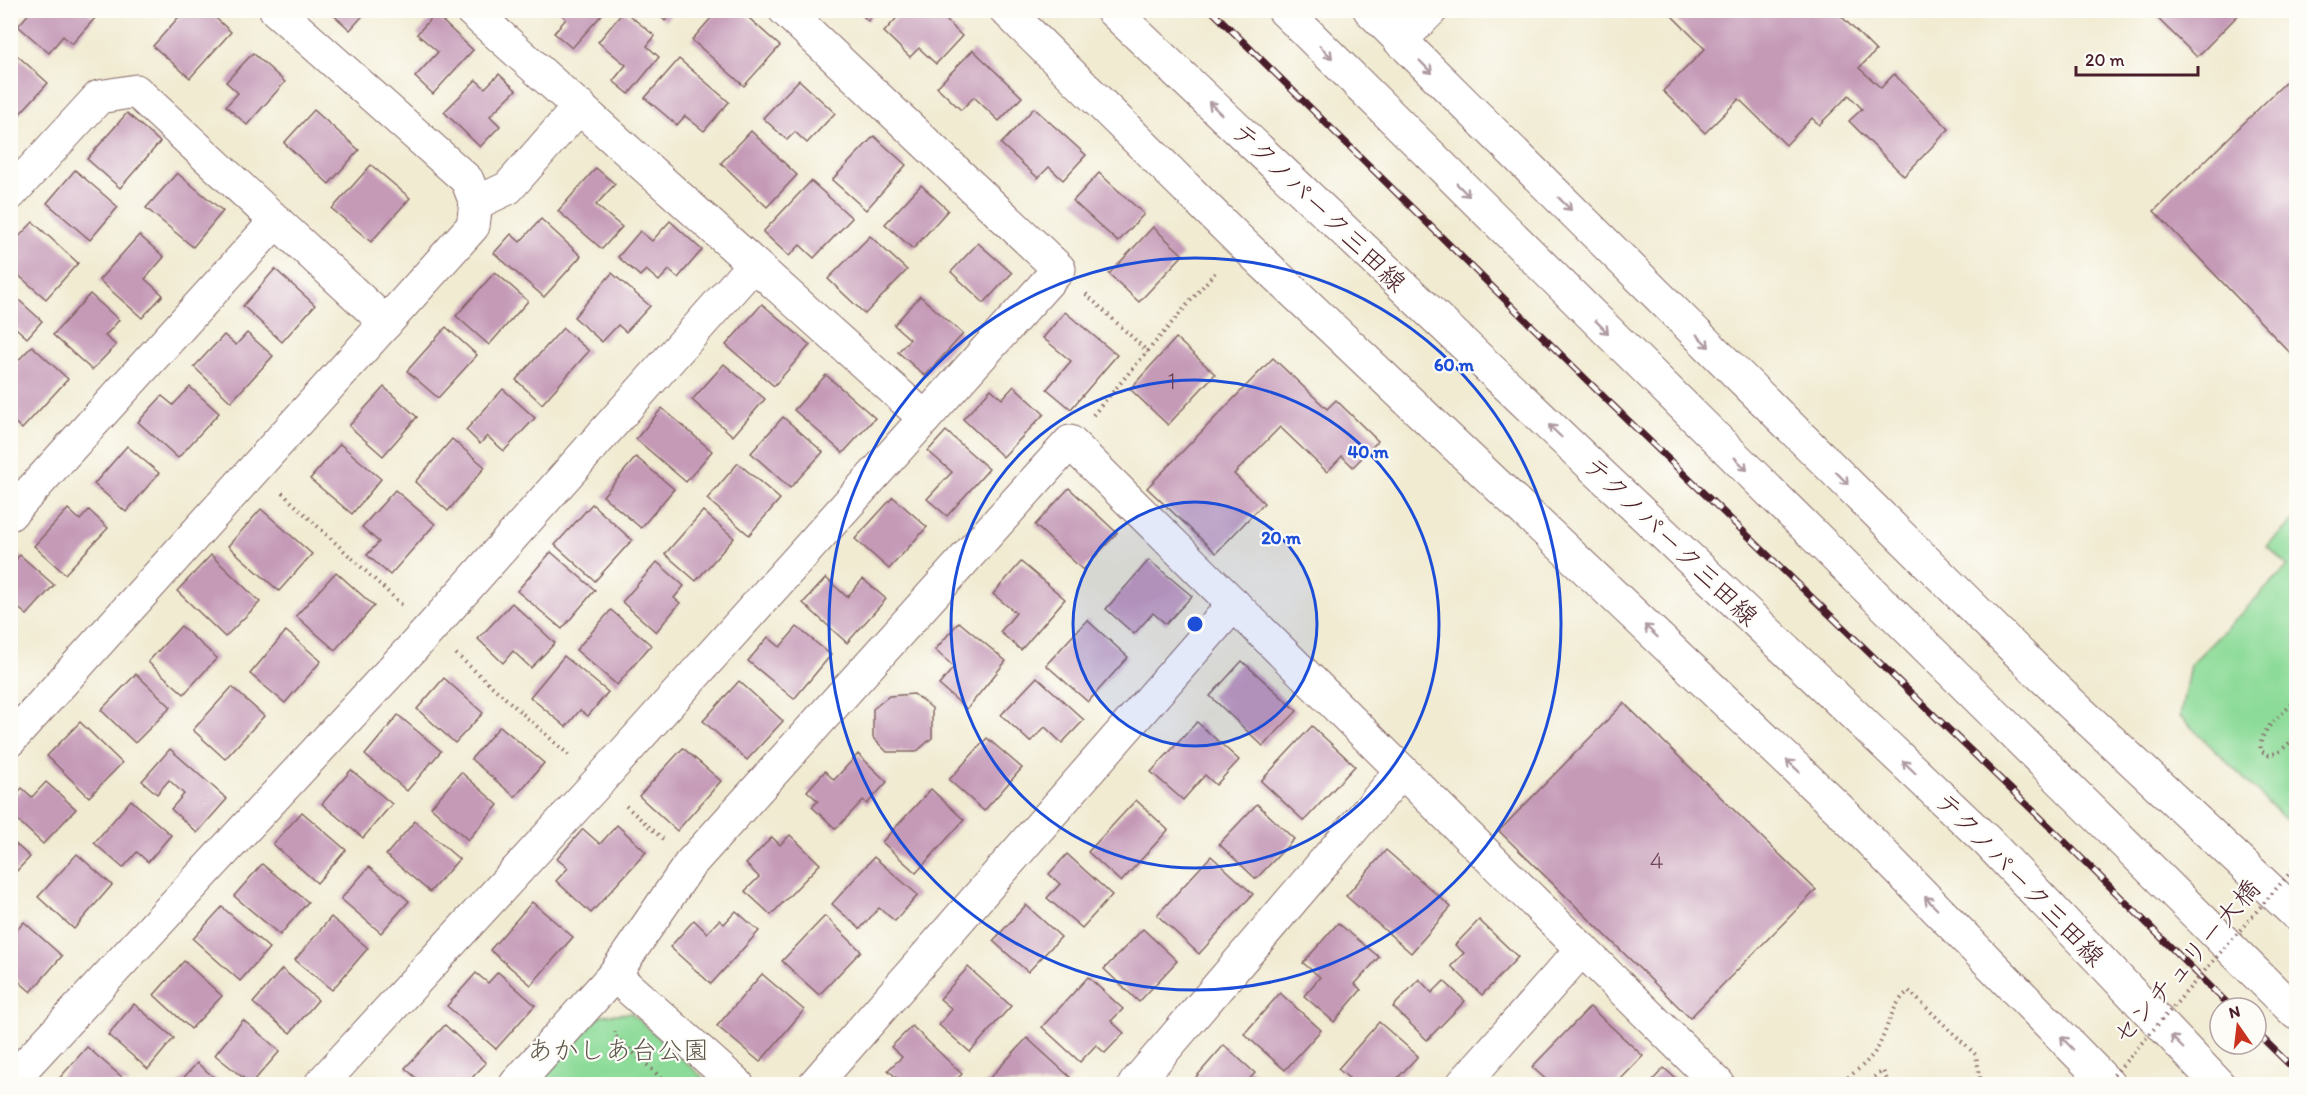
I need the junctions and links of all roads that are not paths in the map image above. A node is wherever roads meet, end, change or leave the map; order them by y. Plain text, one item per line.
1 (276, 10) edge
2 (471, 10) edge
3 (785, 10) edge
4 (1006, 10) edge
5 (1112, 10) edge
6 (1284, 10) edge
7 (1370, 10) edge
8 (1431, 10) edge
9 (1401, 41) junction
10 (580, 106) junction
11 (10, 194) edge
12 (476, 203) junction
13 (276, 221) junction
14 (753, 265) junction
15 (386, 323) junction
16 (924, 418) junction
17 (10, 513) edge
18 (1234, 604) junction
19 (10, 740) edge
20 (1402, 771) junction
21 (2296, 914) edge
22 (1582, 949) junction
23 (614, 975) junction
24 (2296, 1013) edge
25 (10, 1082) edge
26 (321, 1084) edge
27 (516, 1084) edge
28 (737, 1084) edge
29 (815, 1084) edge
30 (1135, 1084) edge
31 (1463, 1084) edge
32 (1718, 1084) edge
33 (2107, 1084) edge
34 (2218, 1084) edge

1 - 12 street
2 - 10 street
3 - 16 street
33 -> 4 street
34 -> 5 street, テクノパーク三田線
6 -> 24 street
7 - 9 street
8 - 9 street
9 -> 21 street
10 - 12 street
10 - 14 street
11 - 13 street
12 - 15 street
13 - 15 street
13 - 17 street
14 - 16 street
14 - 25 street
15 - 19 street
16 - 26 street
18 - 20 street
18 - 23 street
18 - 29 street
20 - 22 street
20 - 30 street
22 - 31 street
22 - 32 street
23 - 27 street
23 - 28 street

